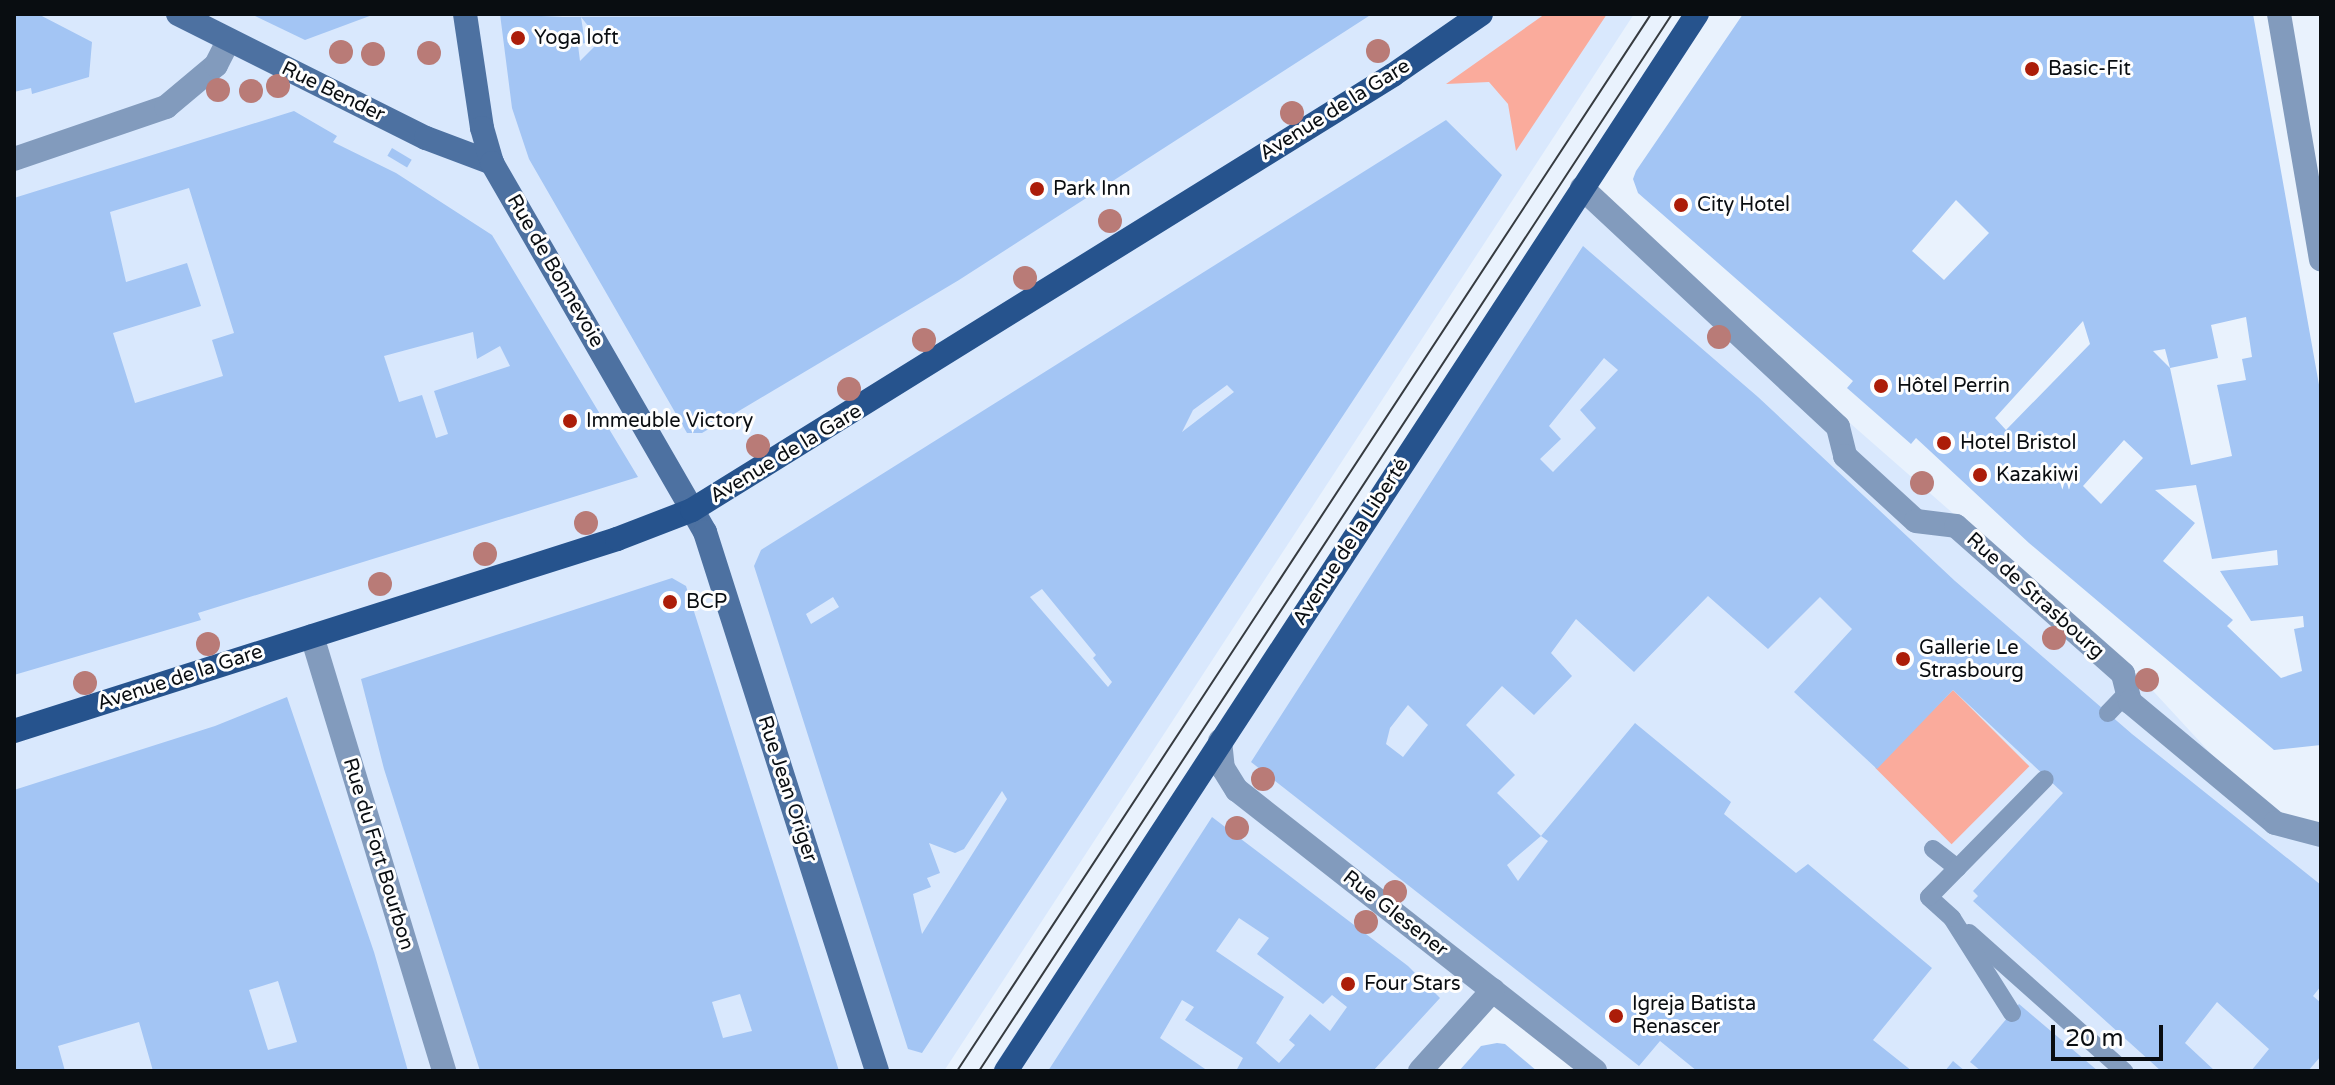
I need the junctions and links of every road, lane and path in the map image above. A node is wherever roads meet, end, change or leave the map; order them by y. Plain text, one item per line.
1 (178, 14) edge
2 (465, 14) edge
3 (1481, 14) edge
4 (1697, 14) edge
5 (2279, 14) edge
6 (229, 40) junction
7 (14, 159) edge
8 (492, 163) junction
9 (1582, 188) junction
10 (2321, 259) edge
11 (692, 510) junction
12 (312, 636) junction
13 (2127, 693) junction
14 (2108, 713) dead end
15 (14, 731) edge
16 (1220, 741) junction
17 (2045, 779) dead end
18 (2321, 835) edge
19 (1933, 849) dead end
20 (1957, 868) junction
21 (1952, 918) junction
22 (1493, 990) junction
23 (2012, 1013) dead end
24 (444, 1071) edge
25 (877, 1071) edge
26 (1006, 1071) edge
27 (1420, 1071) edge
28 (1595, 1071) edge
29 (2124, 1071) edge

1 - 6 main road, Rue Bender
2 - 8 main road, Rue de Bonnevoie
3 - 11 main road, Avenue de la Gare
4 - 9 main road, Avenue de la Liberté
5 - 10 street
6 - 7 street
6 - 8 main road, Rue Bender
8 - 11 main road, Rue de Bonnevoie
9 - 13 street, Rue de Strasbourg
9 - 16 main road, Avenue de la Liberté
11 - 12 main road, Avenue de la Gare
11 - 25 main road, Rue Jean Origer
12 - 15 main road, Avenue de la Gare
12 - 24 street, Rue du Fort Bourbon
13 - 14 lane
13 - 18 street, Rue de Strasbourg
16 - 22 street, Rue Glesener
16 - 26 main road, Avenue de la Liberté
17 - 20 lane
19 - 20 lane
20 - 21 lane
21 - 23 lane
21 - 29 lane
22 - 27 street
22 - 28 street, Rue Glesener

